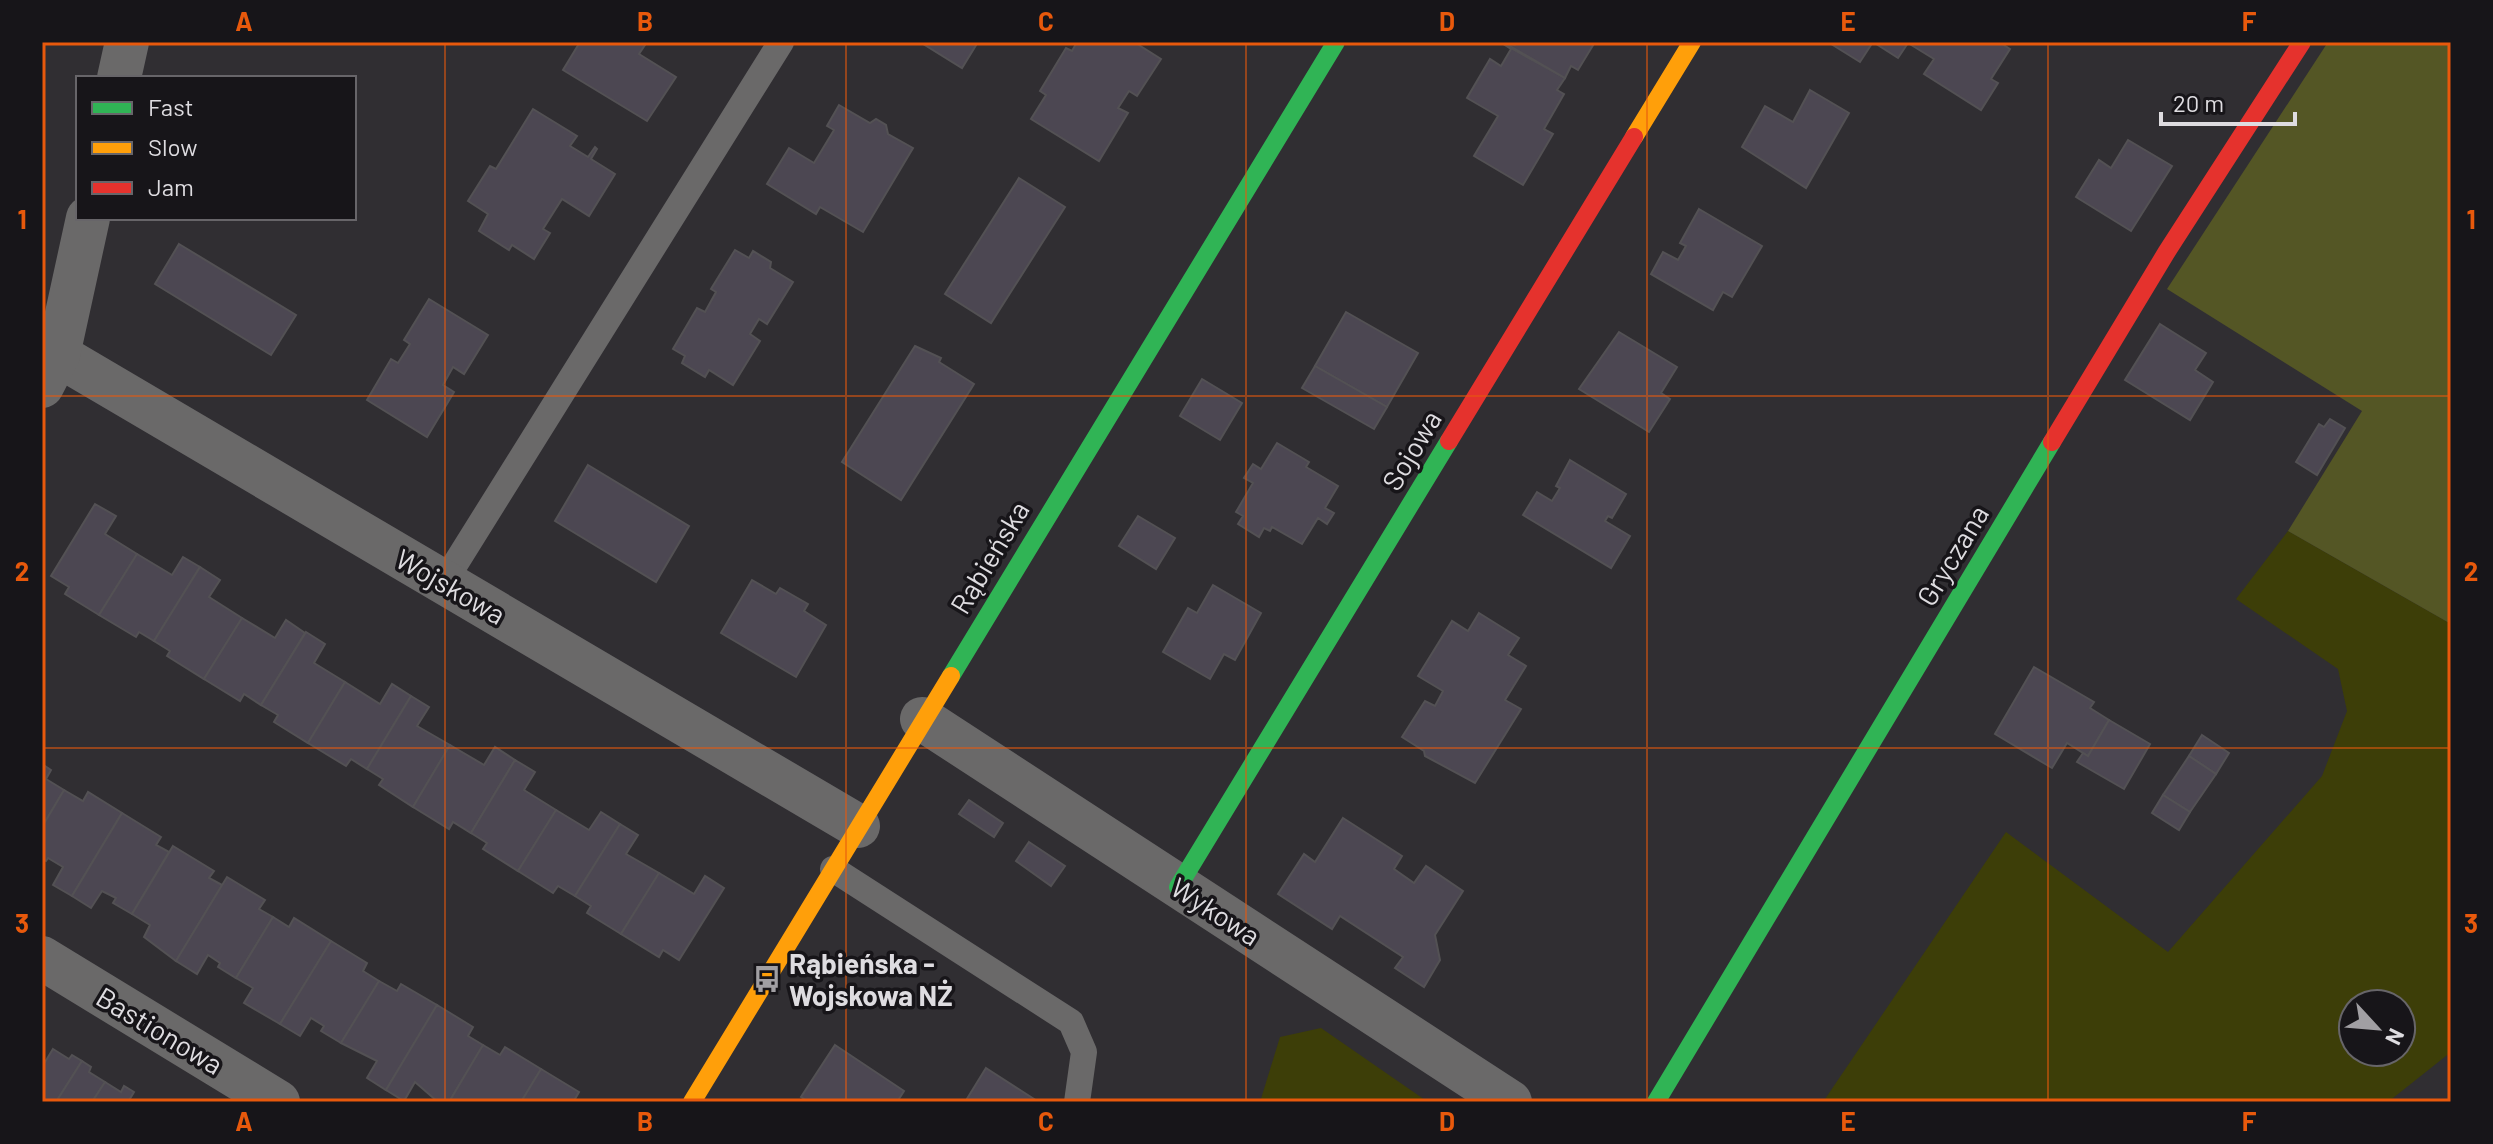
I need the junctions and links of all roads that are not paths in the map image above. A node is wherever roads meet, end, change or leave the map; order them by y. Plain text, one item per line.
1 (127, 42) edge
2 (781, 42) edge
3 (1336, 42) edge
4 (1692, 42) edge
5 (2302, 42) edge
6 (119, 76) edge
7 (87, 220) edge
8 (47, 365) edge
9 (444, 582) junction
10 (922, 719) junction
11 (858, 826) junction
12 (833, 869) junction
13 (1178, 887) junction
14 (42, 958) edge
15 (278, 1102) edge
16 (692, 1102) edge
17 (1077, 1102) edge
18 (1510, 1102) edge
19 (1656, 1102) edge

1 - 6 street
2 - 9 lane
3 - 10 street, Rąbieńska
4 - 13 street, Sojowa
5 - 19 street, Gryczana
7 - 8 street
8 - 9 street, Wojskowa
9 - 11 street, Wojskowa
10 - 11 street, Rąbieńska
10 - 13 street, Wykowa
11 - 12 street, Rąbieńska
12 - 16 street, Rąbieńska
12 - 17 lane
13 - 18 street, Wykowa
14 - 15 street, Bastionowa

